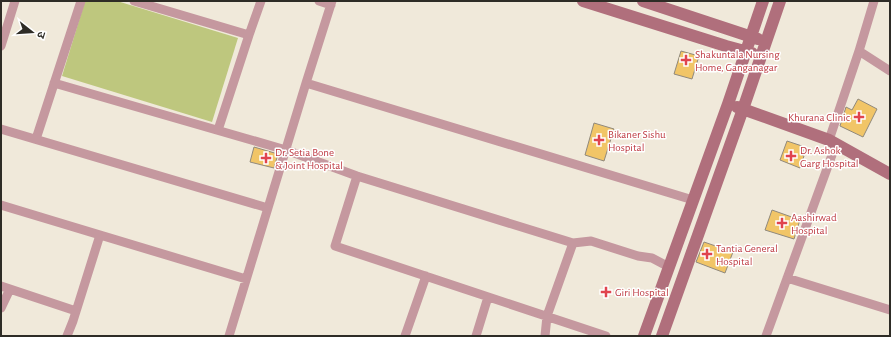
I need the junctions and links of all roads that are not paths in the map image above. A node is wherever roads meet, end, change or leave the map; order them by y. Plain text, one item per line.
1 (15, 1) edge
2 (81, 1) edge
3 (134, 1) edge
4 (261, 1) edge
5 (319, 1) edge
6 (643, 1) edge
7 (763, 1) edge
8 (780, 1) edge
9 (874, 1) edge
10 (591, 2) edge
11 (332, 3) edge
12 (249, 35) junction
13 (751, 37) junction
14 (766, 42) junction
15 (1, 46) edge
16 (859, 51) junction
17 (746, 52) junction
18 (762, 56) junction
19 (890, 71) edge
20 (54, 83) junction
21 (306, 83) junction
22 (728, 104) junction
23 (743, 109) junction
24 (1, 129) edge
25 (218, 130) junction
26 (36, 139) junction
27 (833, 142) junction
28 (286, 150) junction
29 (890, 174) edge
30 (357, 176) junction
31 (694, 200) junction
32 (1, 205) edge
33 (268, 208) junction
34 (100, 235) junction
35 (573, 243) junction
36 (669, 268) junction
37 (426, 276) junction
38 (787, 278) junction
39 (246, 279) junction
40 (5, 287) edge
41 (488, 297) junction
42 (1, 308) edge
43 (890, 310) edge
44 (76, 311) junction
45 (547, 316) junction
46 (67, 336) edge
47 (229, 336) edge
48 (406, 336) edge
49 (476, 336) edge
50 (545, 336) edge
51 (606, 336) edge
52 (644, 336) edge
53 (662, 336) edge
54 (766, 336) edge

1 - 15 street
2 - 20 street
3 - 12 street
4 - 12 street
5 - 11 street
6 - 13 street
7 - 13 street
8 - 14 street
9 - 16 street
10 - 17 street
11 - 21 street
12 - 25 street
13 - 14 street
13 - 17 street
14 - 18 street
16 - 19 street
16 - 27 street
17 - 18 street
17 - 22 street
18 - 23 street
20 - 25 street
20 - 26 street
21 - 28 street
21 - 31 street
22 - 23 street
22 - 31 street
23 - 27 street
23 - 53 street
24 - 26 street
25 - 28 street
26 - 33 street
27 - 29 street
27 - 38 street
28 - 30 street
28 - 33 street
30 - 35 street
30 - 37 street
31 - 36 street
32 - 34 street
33 - 39 street
34 - 39 street
34 - 44 street
35 - 36 street
35 - 45 street
36 - 52 street
37 - 41 street
37 - 48 street
38 - 43 street
38 - 54 street
39 - 47 street
40 - 42 street
40 - 44 street
41 - 45 street
41 - 49 street
44 - 46 street
45 - 50 street
45 - 51 street

